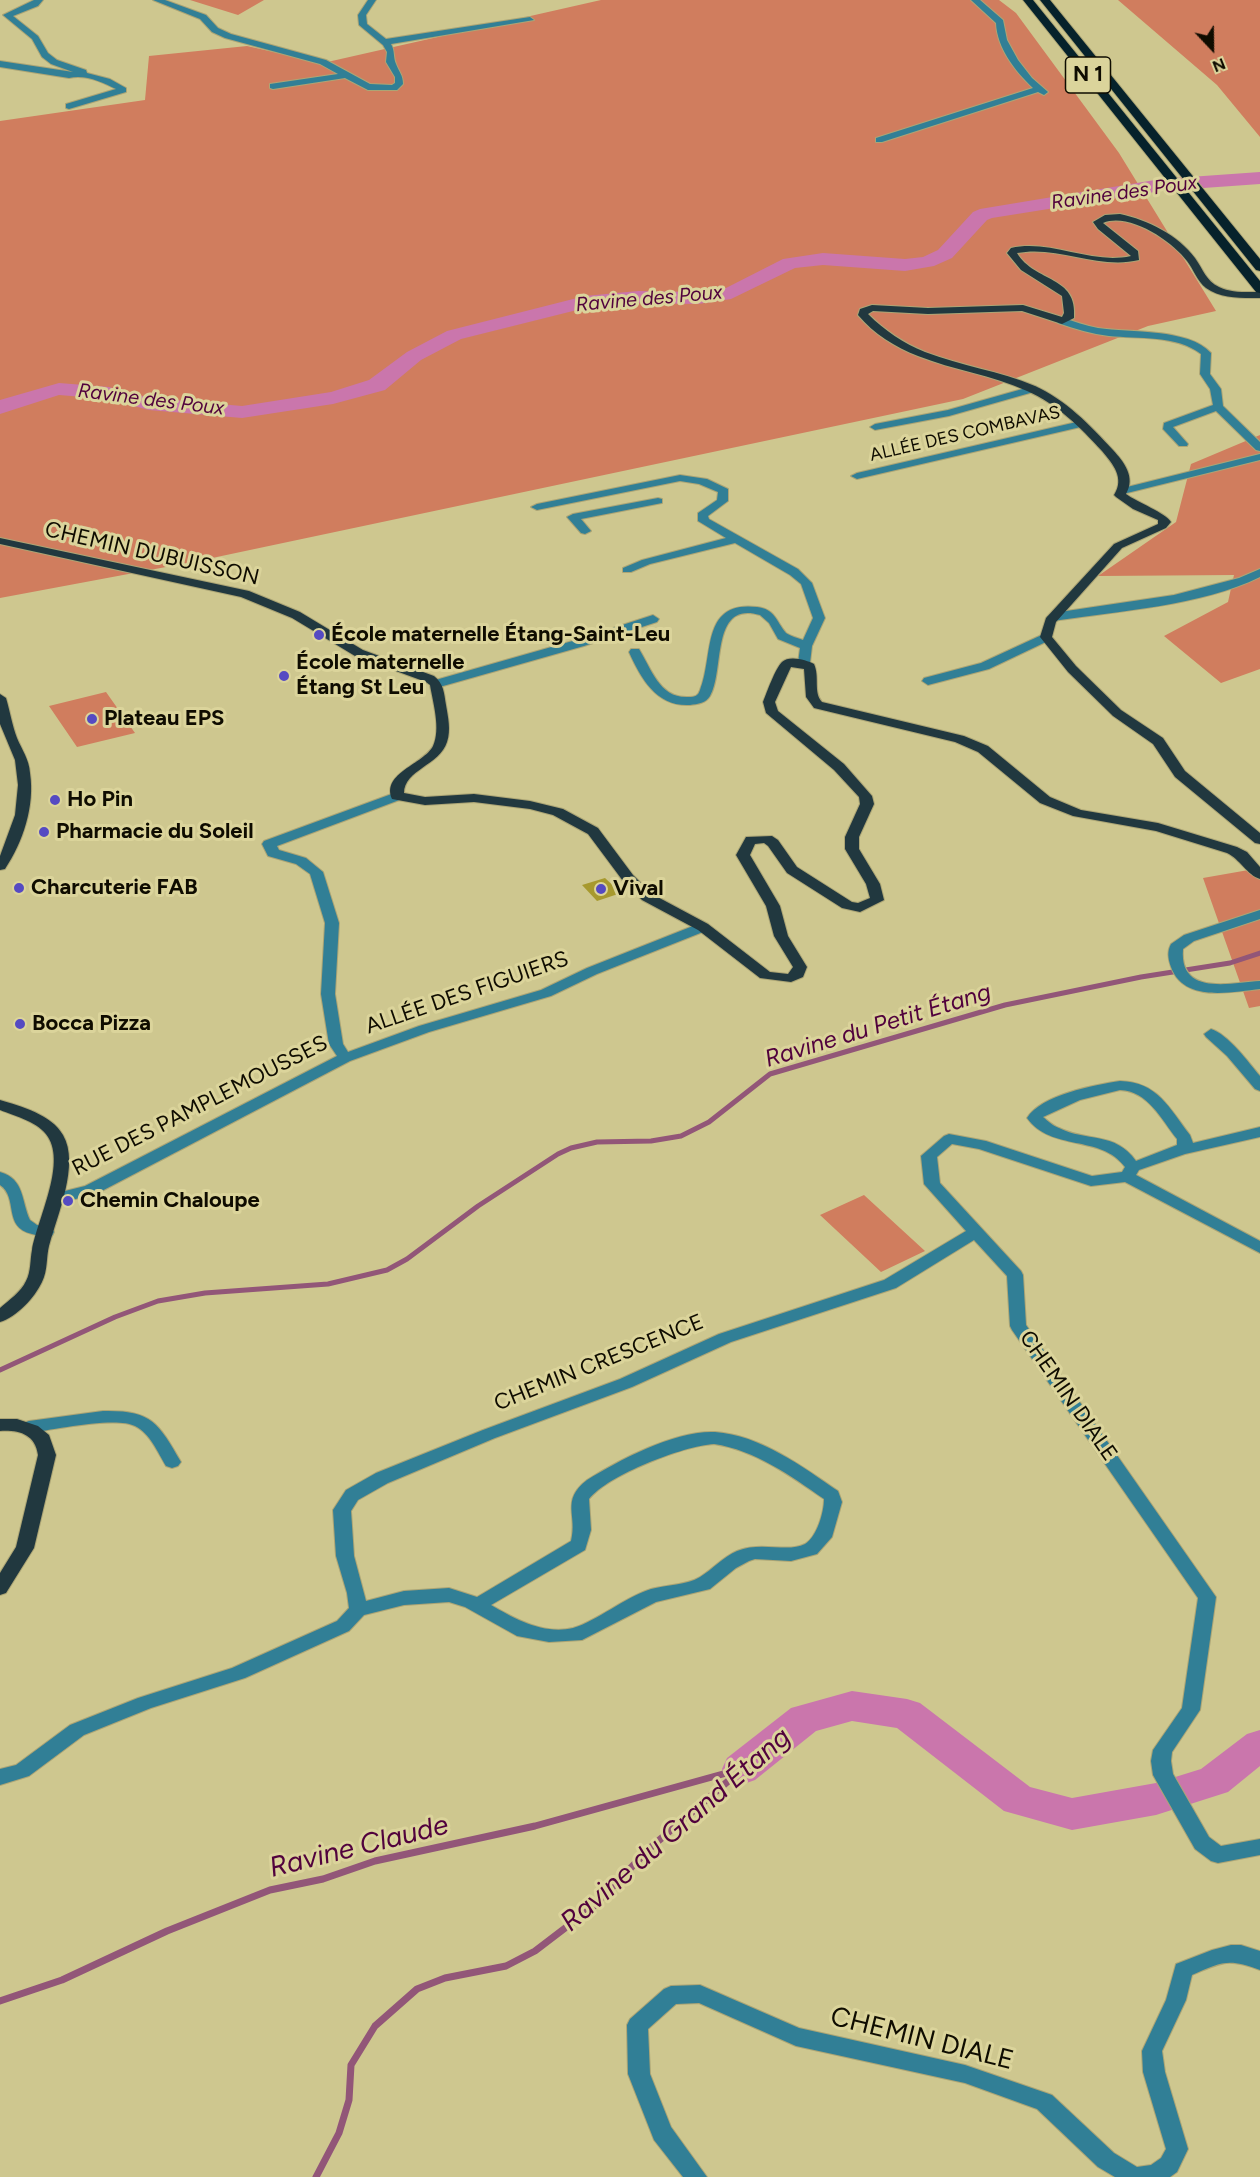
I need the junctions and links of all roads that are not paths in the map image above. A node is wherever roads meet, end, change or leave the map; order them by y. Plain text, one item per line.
1 (39, 0) edge
2 (157, 0) edge
3 (372, 0) edge
4 (975, 0) edge
5 (1028, 0) edge
6 (1045, 0) edge
7 (530, 20) dead end
8 (384, 42) junction
9 (0, 64) edge
10 (81, 74) junction
11 (346, 75) junction
12 (273, 86) dead end
13 (1039, 89) junction
14 (1048, 95) dead end
15 (69, 106) dead end
16 (879, 140) dead end
17 (1260, 267) edge
18 (1256, 293) edge
19 (1062, 321) junction
20 (1033, 390) junction
21 (1218, 407) junction
22 (1081, 424) junction
23 (875, 427) dead end
24 (1183, 444) dead end
25 (1260, 448) edge
26 (1260, 457) edge
27 (857, 476) dead end
28 (619, 490) junction
29 (1123, 491) junction
30 (658, 501) dead end
31 (633, 506) junction
32 (537, 507) dead end
33 (585, 531) dead end
34 (737, 539) junction
35 (0, 541) edge
36 (627, 570) dead end
37 (1260, 573) edge
38 (1053, 617) junction
39 (653, 619) dead end
40 (1046, 637) junction
41 (806, 646) junction
42 (635, 652) dead end
43 (804, 663) junction
44 (928, 681) dead end
45 (436, 684) junction
46 (0, 698) edge
47 (397, 796) junction
48 (1260, 840) edge
49 (0, 866) edge
50 (1260, 875) edge
51 (1260, 914) edge
52 (703, 927) junction
53 (1260, 985) edge
54 (1212, 1034) dead end
55 (345, 1058) junction
56 (1260, 1086) edge
57 (0, 1105) edge
58 (1260, 1132) edge
59 (1182, 1150) junction
60 (1130, 1172) junction
61 (0, 1177) edge
62 (55, 1199) junction
63 (46, 1232) junction
64 (975, 1233) junction
65 (1260, 1248) edge
66 (0, 1316) edge
67 (0, 1425) edge
68 (29, 1427) junction
69 (172, 1462) dead end
70 (0, 1588) edge
71 (481, 1607) junction
72 (358, 1610) junction
73 (0, 1777) edge
74 (1260, 1847) edge
75 (1260, 1961) edge
76 (696, 2177) edge

1 - 10 street
2 - 11 street
3 - 8 street
4 - 13 street
5 - 18 highway, N 1
6 - 17 highway, N 1
7 - 8 street
8 - 11 street
9 - 10 street
10 - 15 street
11 - 12 street
13 - 14 street
13 - 16 street
18 - 19 main road
19 - 20 main road
19 - 21 street
20 - 22 main road
20 - 23 street
21 - 24 street
21 - 25 street
22 - 27 street, ALLÉE DES COMBAVAS
22 - 29 main road
26 - 29 street
28 - 31 street
28 - 32 street
28 - 34 street
29 - 38 main road
30 - 31 street
31 - 33 street
34 - 36 street
34 - 41 street
35 - 45 main road, CHEMIN DUBUISSON
37 - 38 street
38 - 40 main road
39 - 45 street
40 - 44 street
40 - 48 main road
41 - 42 street
41 - 43 street
43 - 50 main road
43 - 52 main road
45 - 47 main road
46 - 49 main road
47 - 52 main road
47 - 55 street, RUE DES PAMPLEMOUSSES
51 - 53 street
52 - 55 street, ALLÉE DES FIGUIERS
54 - 56 street
55 - 62 street, RUE DES PAMPLEMOUSSES
57 - 62 main road
58 - 59 street
59 - 60 street
59 - 60 street
60 - 64 street, CHEMIN DIALE
60 - 65 street
61 - 63 street
62 - 63 main road
63 - 66 main road
64 - 72 street, CHEMIN CRESCENCE
64 - 74 street, CHEMIN DIALE
67 - 68 main road
68 - 69 street
68 - 70 main road
71 - 71 street
71 - 72 street
72 - 73 street
75 - 76 street, CHEMIN DIALE

